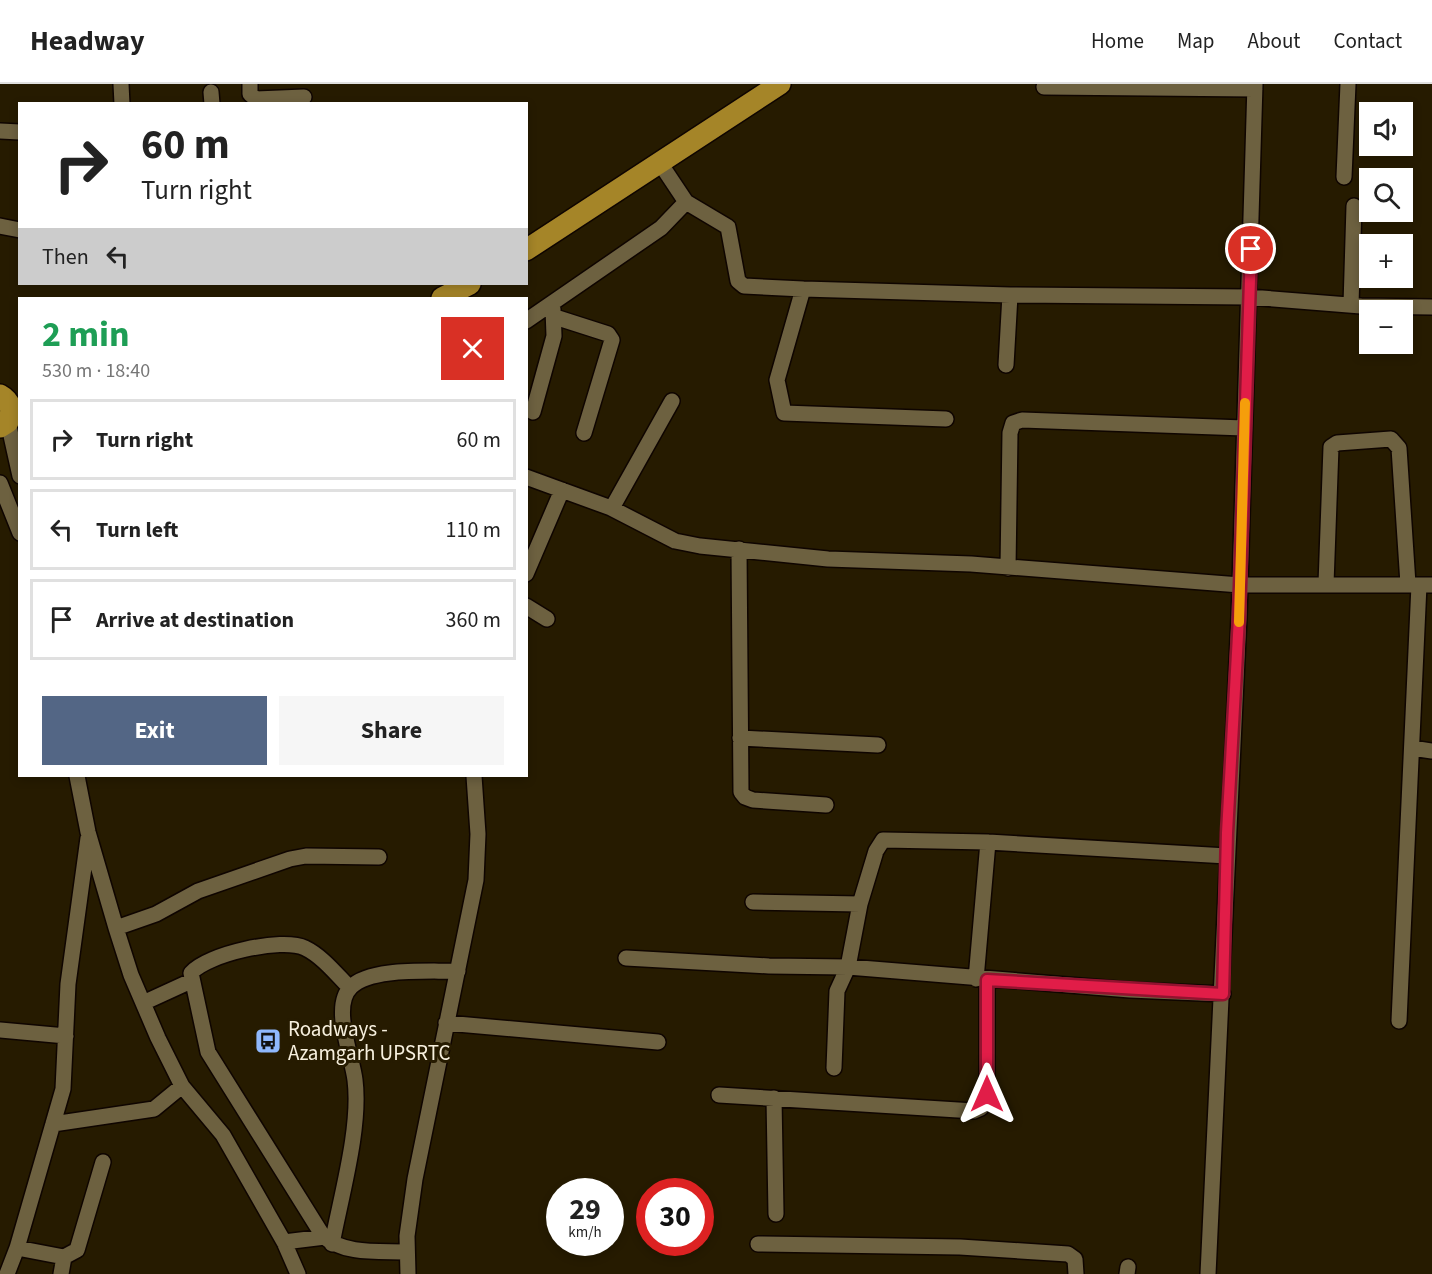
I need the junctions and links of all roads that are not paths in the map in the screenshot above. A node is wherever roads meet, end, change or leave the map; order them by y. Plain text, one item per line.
1 (121, 84) edge
2 (250, 84) edge
3 (780, 84) edge
4 (1348, 84) edge
5 (1255, 86) edge
6 (1044, 87) dead end
7 (304, 97) dead end
8 (122, 102) edge
9 (0, 131) edge
10 (18, 132) edge
11 (660, 163) junction
12 (1344, 177) dead end
13 (686, 202) junction
14 (1354, 206) dead end
15 (0, 226) edge
16 (18, 230) edge
17 (528, 249) edge
18 (468, 285) edge
19 (803, 289) junction
20 (1010, 295) junction
21 (444, 297) edge
22 (1248, 297) junction
23 (1351, 305) junction
24 (1432, 307) edge
25 (553, 310) junction
26 (528, 320) edge
27 (1006, 365) dead end
28 (672, 401) dead end
29 (8, 409) edge
30 (532, 412) dead end
31 (946, 419) dead end
32 (1244, 428) junction
33 (584, 433) dead end
34 (18, 465) edge
35 (528, 478) edge
36 (0, 483) edge
37 (562, 490) junction
38 (612, 508) junction
39 (18, 526) edge
40 (739, 549) junction
41 (1008, 568) junction
42 (528, 569) edge
43 (1240, 585) junction
44 (1326, 585) junction
45 (1420, 585) edge
46 (528, 607) edge
47 (547, 619) dead end
48 (740, 738) junction
49 (878, 746) dead end
50 (1412, 748) junction
51 (1432, 751) edge
52 (77, 777) edge
53 (474, 777) edge
54 (826, 805) dead end
55 (88, 832) junction
56 (988, 842) junction
57 (1227, 856) junction
58 (379, 857) dead end
59 (753, 902) dead end
60 (860, 904) junction
61 (116, 928) junction
62 (626, 958) dead end
63 (848, 967) junction
64 (458, 971) junction
65 (982, 979) junction
66 (191, 981) junction
67 (350, 988) junction
68 (1223, 994) junction
69 (143, 1003) junction
70 (1399, 1021) dead end
71 (446, 1023) junction
72 (0, 1030) edge
73 (66, 1036) junction
74 (658, 1042) dead end
75 (834, 1068) dead end
76 (182, 1086) junction
77 (719, 1095) dead end
78 (774, 1098) junction
79 (53, 1124) junction
80 (103, 1162) dead end
81 (776, 1214) dead end
82 (328, 1241) junction
83 (284, 1242) junction
84 (758, 1244) dead end
85 (17, 1248) junction
86 (406, 1252) junction
87 (64, 1257) junction
88 (7, 1274) edge
89 (61, 1274) edge
90 (298, 1274) edge
91 (408, 1274) edge
92 (1076, 1274) edge
93 (1208, 1274) edge

1 - 8 street
2 - 7 street
3 - 11 highway
4 - 12 street
5 - 6 street
5 - 22 street
9 - 10 street
11 - 13 street
11 - 17 highway
13 - 19 street
13 - 25 street
14 - 23 street
15 - 16 street
18 - 21 highway
19 - 20 street
19 - 31 street
20 - 22 street
20 - 27 street
22 - 23 street
22 - 32 street
23 - 24 street
25 - 26 street
25 - 30 street
25 - 33 street
28 - 38 street
29 - 34 street
32 - 41 street
32 - 43 street
35 - 37 street
36 - 39 street
37 - 38 street
37 - 42 street
38 - 40 street
40 - 41 street
40 - 48 street
41 - 43 street
43 - 44 street
43 - 57 street
44 - 45 street
44 - 45 street
45 - 50 street
46 - 47 street
48 - 49 street
48 - 54 street
50 - 51 street
50 - 70 street
52 - 55 street
53 - 64 street
55 - 61 street
55 - 73 street
56 - 57 street
56 - 60 street
56 - 65 street
57 - 68 street
58 - 61 street
59 - 60 street
60 - 63 street
61 - 69 street
62 - 63 street
63 - 65 street
63 - 75 street
64 - 67 street
64 - 71 street
65 - 68 street
65 - 78 street
66 - 67 street
66 - 69 street
66 - 82 street
67 - 82 street
68 - 93 street
69 - 76 street
71 - 74 street
71 - 86 street
72 - 73 street
73 - 79 street
76 - 79 street
76 - 83 street
77 - 78 street
78 - 81 street
79 - 85 street
80 - 87 street
82 - 83 street
82 - 86 street
83 - 90 street
84 - 92 street
85 - 87 street
85 - 88 street
86 - 91 street
87 - 89 street

